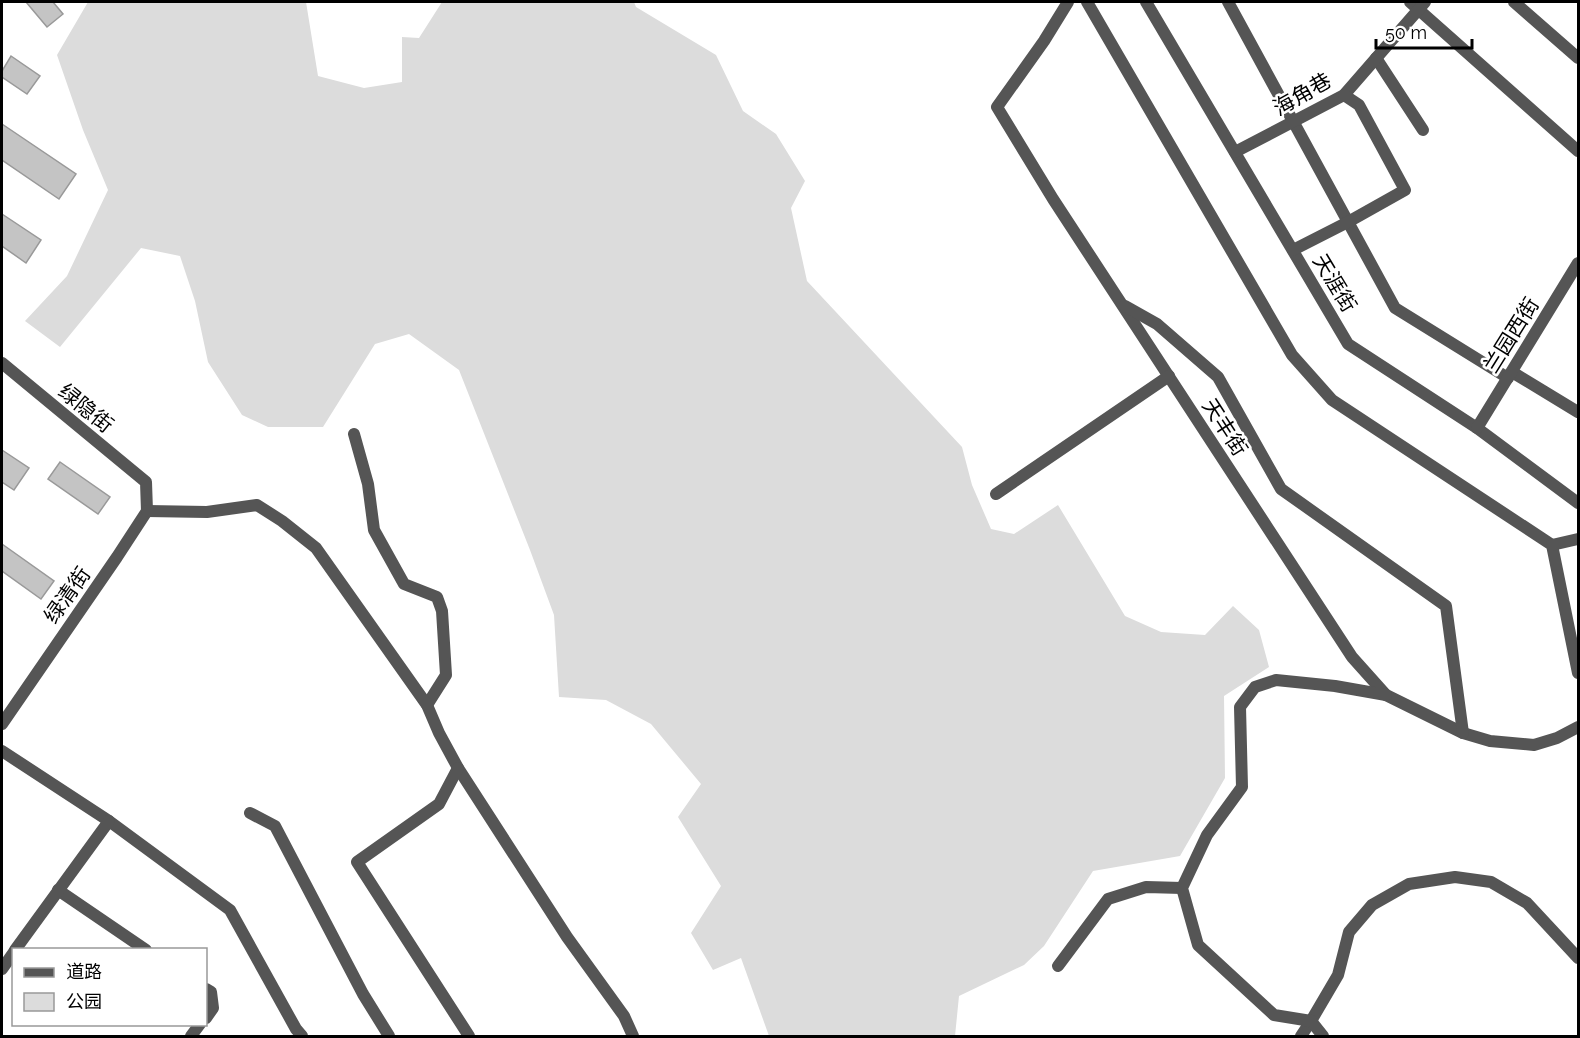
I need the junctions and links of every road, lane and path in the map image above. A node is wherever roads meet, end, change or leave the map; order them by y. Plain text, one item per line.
1 (1068, 2) edge
2 (1087, 2) edge
3 (1146, 2) edge
4 (1228, 2) edge
5 (1514, 2) edge
6 (1418, 4) edge
7 (1376, 58) junction
8 (1578, 58) edge
9 (1344, 95) junction
10 (1293, 122) junction
11 (1423, 130) dead end
12 (1578, 151) edge
13 (1235, 152) junction
14 (1348, 222) junction
15 (1293, 250) junction
16 (1578, 263) edge
17 (1122, 304) junction
18 (2, 363) edge
19 (1510, 375) junction
20 (1169, 376) junction
21 (1578, 412) edge
22 (1477, 428) junction
23 (354, 434) dead end
24 (996, 494) dead end
25 (1578, 503) edge
26 (147, 511) junction
27 (1578, 539) edge
28 (1552, 545) junction
29 (1578, 673) edge
30 (1386, 695) junction
31 (427, 705) junction
32 (2, 724) edge
33 (1578, 727) edge
34 (1463, 733) junction
35 (2, 751) edge
36 (458, 768) junction
37 (250, 813) dead end
38 (110, 821) junction
39 (1182, 888) junction
40 (58, 890) junction
41 (16, 948) edge
42 (143, 948) edge
43 (12, 954) edge
44 (1578, 958) edge
45 (1058, 966) dead end
46 (2, 969) edge
47 (207, 990) edge
48 (207, 1017) edge
49 (1311, 1021) junction
50 (302, 1036) edge
51 (389, 1036) edge
52 (469, 1036) edge
53 (633, 1036) edge
54 (1300, 1036) edge
55 (1323, 1036) edge

1 - 17 street, 天丰街
2 - 28 street
3 - 13 street, 天涯街
4 - 10 street
5 - 8 street
6 - 7 street, 海角巷
6 - 12 street
7 - 9 street, 海角巷
7 - 11 street
9 - 10 street, 海角巷
9 - 14 street
10 - 13 street, 海角巷
10 - 14 street
13 - 15 street, 天涯街
14 - 15 street
14 - 19 street
15 - 22 street, 天涯街
16 - 19 street, 兰园西街
17 - 20 street, 天丰街
17 - 34 street
18 - 26 street, 绿隐街
19 - 21 street
19 - 22 street, 兰园西街
20 - 24 street
20 - 30 street, 天丰街
22 - 25 street, 天涯街
23 - 31 street
26 - 31 street
26 - 32 street, 绿清街
27 - 28 street
28 - 29 street
30 - 34 street, 天丰街
30 - 39 street
31 - 36 street
33 - 34 street, 天丰街
35 - 38 street
36 - 52 street
36 - 53 street
37 - 51 street
38 - 40 street
38 - 50 street
39 - 45 street
39 - 49 street
40 - 41 street
40 - 42 street
43 - 46 street
44 - 49 street
47 - 48 street
49 - 54 street
49 - 55 street

